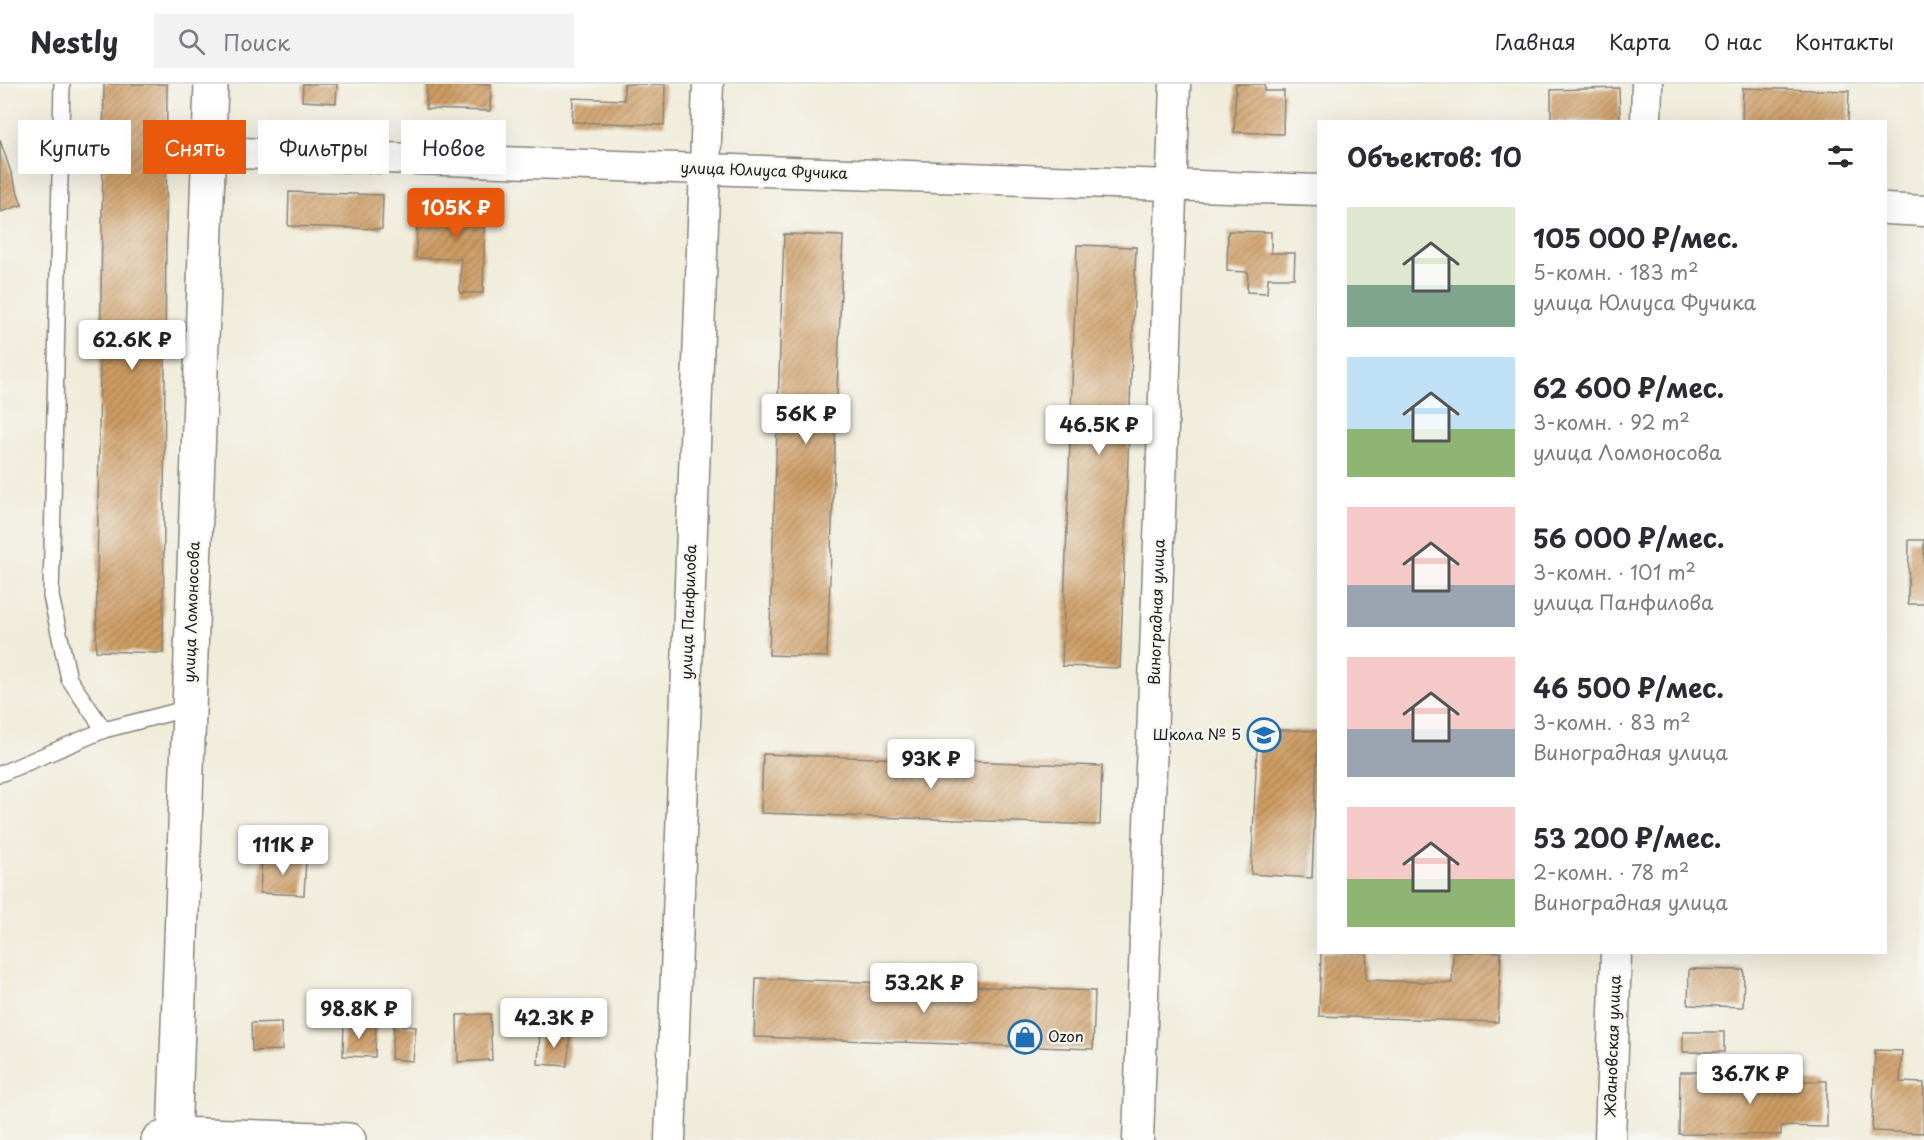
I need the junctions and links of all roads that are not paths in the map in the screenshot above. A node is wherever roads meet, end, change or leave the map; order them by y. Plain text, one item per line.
1 (62, 84) edge
2 (211, 84) edge
3 (708, 84) edge
4 (1175, 84) edge
5 (1647, 84) edge
6 (209, 120) edge
7 (1646, 120) edge
8 (246, 153) edge
9 (705, 169) junction
10 (207, 174) edge
11 (1172, 185) junction
12 (1317, 190) edge
13 (1887, 209) edge
14 (1924, 211) edge
15 (189, 708) junction
16 (104, 730) junction
17 (0, 774) edge
18 (1616, 954) edge
19 (168, 1138) edge
20 (349, 1140) edge
21 (670, 1140) edge
22 (1138, 1140) edge
23 (1610, 1140) edge

1 - 16 lane
2 - 6 street, улица Ломоносова
3 - 9 street, улица Панфилова
4 - 11 street, Виноградная улица
5 - 7 street
8 - 9 street, улица Юлиуса Фучика
9 - 11 street, улица Юлиуса Фучика
9 - 21 street, улица Панфилова
10 - 15 street, улица Ломоносова
11 - 12 street, улица Юлиуса Фучика
11 - 22 street, Виноградная улица
13 - 14 street
15 - 16 lane
15 - 19 street, улица Ломоносова
16 - 17 lane
18 - 23 street, Ждановская улица
19 - 20 street

